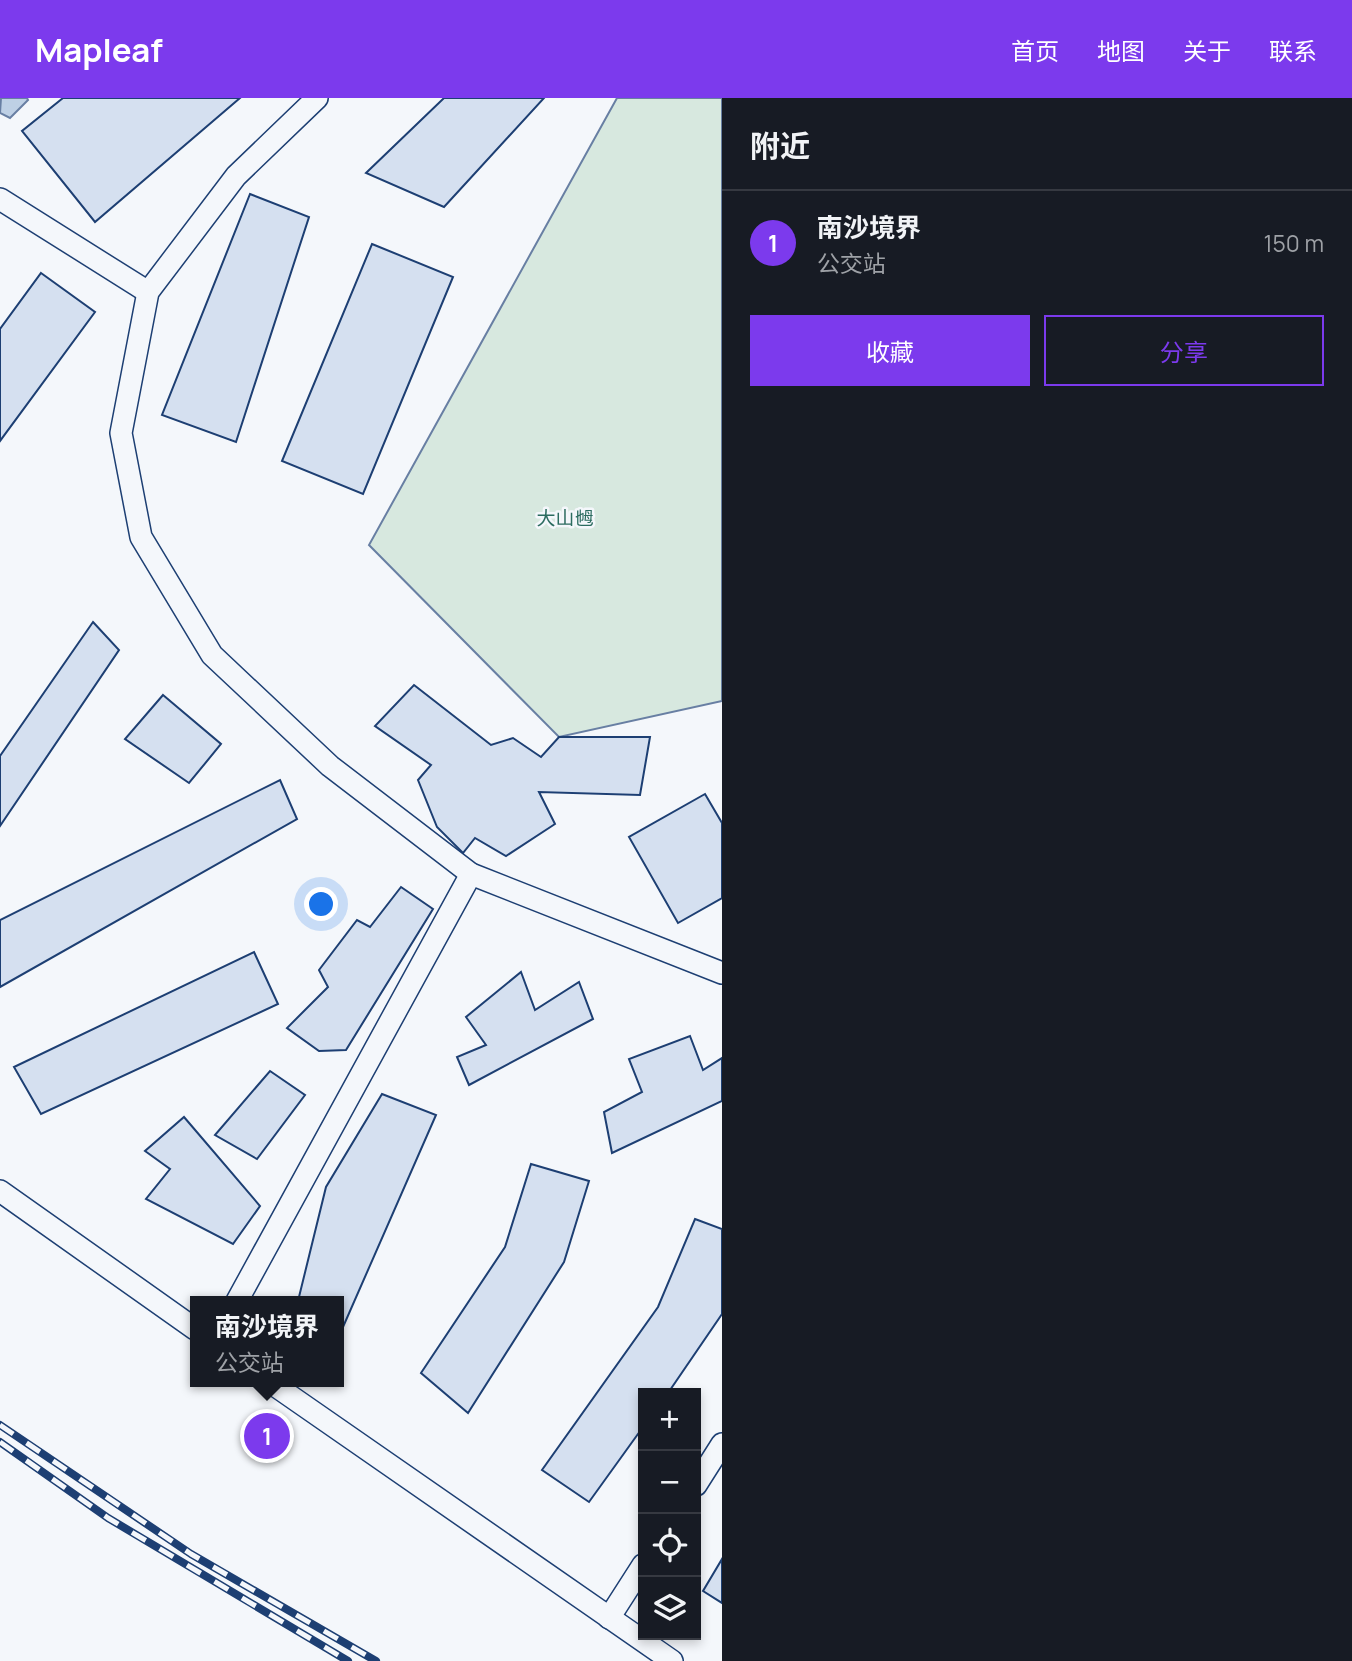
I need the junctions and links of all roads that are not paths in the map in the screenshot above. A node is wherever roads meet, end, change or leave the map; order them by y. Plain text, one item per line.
1 (317, 98) edge
2 (0, 199) edge
3 (148, 292) junction
4 (471, 874) junction
5 (722, 973) edge
6 (0, 1191) edge
7 (240, 1296) edge
8 (190, 1325) edge
9 (277, 1387) edge
10 (722, 1444) edge
11 (701, 1477) edge
12 (638, 1573) edge
13 (609, 1618) junction
14 (672, 1661) edge

1 - 3 street
2 - 3 street
3 - 4 street
4 - 5 street
4 - 7 street
6 - 8 street
9 - 13 street
10 - 11 street
12 - 13 street
13 - 14 street

